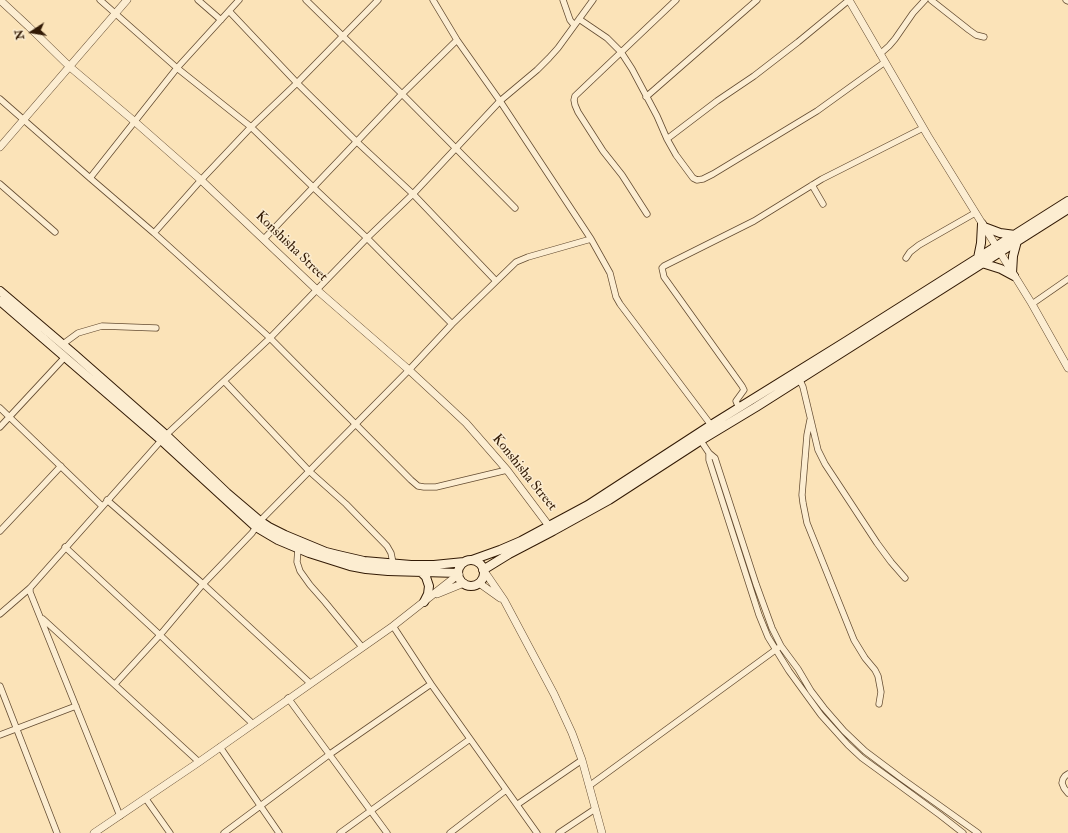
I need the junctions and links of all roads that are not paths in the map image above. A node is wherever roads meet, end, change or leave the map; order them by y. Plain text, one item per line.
1 (0, 0) edge
2 (100, 0) edge
3 (127, 0) edge
4 (198, 0) edge
5 (239, 0) edge
6 (306, 0) edge
7 (378, 0) edge
8 (433, 0) edge
9 (563, 0) edge
10 (593, 0) edge
11 (676, 0) edge
12 (757, 0) edge
13 (849, 0) edge
14 (925, 0) edge
15 (931, 0) edge
16 (230, 11) junction
17 (116, 15) junction
18 (579, 19) junction
19 (221, 20) junction
20 (574, 25) junction
21 (343, 36) junction
22 (984, 37) dead end
23 (457, 40) junction
24 (621, 52) junction
25 (880, 54) junction
26 (885, 62) junction
27 (70, 67) junction
28 (177, 68) junction
29 (297, 83) junction
30 (402, 94) junction
31 (646, 97) junction
32 (0, 99) edge
33 (500, 101) junction
34 (23, 120) junction
35 (134, 121) junction
36 (251, 127) junction
37 (923, 128) junction
38 (667, 139) junction
39 (357, 142) junction
40 (0, 148) edge
41 (456, 149) junction
42 (90, 178) junction
43 (201, 180) junction
44 (0, 184) edge
45 (812, 185) junction
46 (314, 188) junction
47 (413, 194) junction
48 (1068, 201) edge
49 (823, 204) dead end
50 (515, 208) dead end
51 (1068, 209) edge
52 (975, 212) junction
53 (647, 214) dead end
54 (983, 225) junction
55 (55, 232) dead end
56 (154, 233) junction
57 (367, 238) junction
58 (1016, 238) junction
59 (264, 239) junction
60 (591, 240) junction
61 (998, 250) junction
62 (906, 258) dead end
63 (980, 261) junction
64 (1013, 275) junction
65 (1068, 279) edge
66 (496, 281) junction
67 (317, 290) junction
68 (0, 291) edge
69 (0, 301) edge
70 (1032, 304) junction
71 (452, 324) junction
72 (156, 328) dead end
73 (270, 338) junction
74 (63, 344) junction
75 (65, 357) junction
76 (1068, 368) edge
77 (409, 370) junction
78 (798, 376) junction
79 (224, 381) junction
80 (0, 408) edge
81 (739, 408) junction
82 (9, 416) junction
83 (810, 420) junction
84 (355, 425) junction
85 (711, 425) junction
86 (0, 427) edge
87 (163, 437) junction
88 (699, 438) junction
89 (709, 453) junction
90 (61, 466) junction
91 (507, 470) junction
92 (309, 471) junction
93 (107, 500) junction
94 (102, 506) junction
95 (258, 524) junction
96 (549, 526) junction
97 (0, 531) edge
98 (65, 547) junction
99 (298, 549) junction
100 (468, 561) junction
101 (393, 563) junction
102 (483, 570) junction
103 (420, 572) junction
104 (458, 574) junction
105 (905, 578) dead end
106 (464, 583) junction
107 (479, 583) junction
108 (203, 584) junction
109 (30, 588) junction
110 (432, 596) junction
111 (504, 600) junction
112 (424, 602) junction
113 (0, 614) edge
114 (41, 617) junction
115 (393, 626) junction
116 (160, 635) junction
117 (781, 646) junction
118 (362, 647) junction
119 (775, 649) junction
120 (310, 683) junction
121 (115, 684) junction
122 (431, 684) junction
123 (0, 686) edge
124 (288, 698) junction
125 (879, 704) dead end
126 (76, 706) junction
127 (253, 724) junction
128 (17, 729) junction
129 (0, 735) edge
130 (470, 739) junction
131 (220, 747) junction
132 (330, 754) junction
133 (582, 760) junction
134 (198, 762) junction
135 (1068, 774) edge
136 (589, 786) junction
137 (506, 790) junction
138 (1068, 793) edge
139 (146, 799) junction
140 (518, 804) junction
141 (260, 806) junction
142 (595, 809) junction
143 (371, 811) junction
144 (120, 816) junction
145 (57, 833) edge
146 (94, 833) edge
147 (170, 833) edge
148 (224, 833) edge
149 (279, 833) edge
150 (340, 833) edge
151 (387, 833) edge
152 (450, 833) edge
153 (537, 833) edge
154 (559, 833) edge
155 (602, 833) edge
156 (963, 833) edge
157 (978, 833) edge

1 - 27 street, Konshisha Street
2 - 17 street
3 - 17 street
4 - 19 street
5 - 16 street
6 - 21 street
7 - 21 street
8 - 23 street
9 - 20 street
10 - 18 street
11 - 24 street
12 - 31 street
13 - 25 street
13 - 38 street
14 - 25 street
15 - 22 street
16 - 19 street
16 - 29 street
17 - 27 street
17 - 28 street
18 - 20 street
18 - 24 street
19 - 28 street
20 - 33 street
21 - 29 street
21 - 30 street
23 - 30 street
23 - 33 street
24 - 31 street
24 - 53 street
25 - 26 street
26 - 37 street
26 - 38 street
27 - 34 street
27 - 35 street, Konshisha Street
28 - 35 street
28 - 36 street
29 - 36 street
29 - 39 street
30 - 39 street
30 - 41 street
31 - 38 street
32 - 34 street
33 - 41 street
33 - 60 street
34 - 40 street
34 - 42 street
35 - 42 street
35 - 43 street, Konshisha Street
36 - 43 street
36 - 46 street
37 - 45 street
37 - 52 street
39 - 46 street
39 - 47 street
41 - 47 street
41 - 50 street
42 - 56 street
43 - 56 street
43 - 59 street, Konshisha Street
44 - 55 street
45 - 49 street
45 - 81 street
46 - 57 street
46 - 59 street
47 - 57 street
47 - 66 street
48 - 58 main road
51 - 58 main road
52 - 54 street
52 - 62 street
54 - 58 main road
54 - 61 street
54 - 63 main road
56 - 73 street
57 - 67 street
57 - 71 street
58 - 61 main road
58 - 64 main road
59 - 67 street, Konshisha Street
60 - 66 street
60 - 85 street
61 - 63 main road
61 - 64 street
63 - 64 main road
63 - 78 main road
64 - 70 street
65 - 70 street
66 - 71 street
67 - 73 street
67 - 77 street, Konshisha Street
68 - 74 main road
69 - 75 main road
70 - 76 street
71 - 77 street
72 - 74 street
73 - 79 street
73 - 84 street
74 - 87 main road
75 - 82 street
75 - 87 main road
77 - 84 street
77 - 91 street, Konshisha Street
78 - 81 main road
78 - 83 street
78 - 88 main road
79 - 87 street
79 - 92 street
80 - 82 street
81 - 85 main road
82 - 86 street
82 - 90 street
83 - 105 street
83 - 125 street
84 - 91 street
84 - 92 street
85 - 88 main road
87 - 93 street
87 - 95 main road
88 - 89 street
88 - 96 main road
88 - 102 main road
89 - 117 street
89 - 119 street
90 - 94 street
90 - 97 street
91 - 96 street, Konshisha Street
92 - 95 street
92 - 101 street
93 - 94 street
93 - 108 street
94 - 98 street
95 - 99 main road
95 - 101 main road
95 - 108 street
96 - 100 main road
98 - 109 street
98 - 116 street
99 - 103 main road
99 - 118 street
100 - 101 main road
100 - 102 main road
100 - 104 main road
102 - 107 main road
102 - 111 street
103 - 104 main road
103 - 112 main road
104 - 106 main road
104 - 110 street
106 - 107 main road
106 - 110 street
107 - 111 street
108 - 116 street
108 - 120 street
109 - 113 street
109 - 114 street
110 - 112 street
111 - 133 street
112 - 115 street
114 - 121 street
114 - 126 street
115 - 118 street
115 - 122 street
116 - 121 street
116 - 127 street
117 - 119 street
117 - 157 street
118 - 120 street
119 - 136 street
119 - 156 street
120 - 124 street
121 - 134 street
122 - 130 street
122 - 132 street
123 - 128 street
124 - 127 street
124 - 132 street
126 - 128 street
126 - 144 street
127 - 131 street
128 - 129 street
128 - 145 street
130 - 137 street
130 - 143 street
131 - 134 street
131 - 141 street
132 - 141 street
132 - 143 street
133 - 136 street
133 - 140 street
134 - 139 street
135 - 138 street
136 - 142 street
137 - 140 street
137 - 152 street
139 - 144 street
139 - 147 street
140 - 153 street
141 - 148 street
141 - 149 street
142 - 154 street
142 - 155 street
143 - 150 street
143 - 151 street
144 - 146 street

